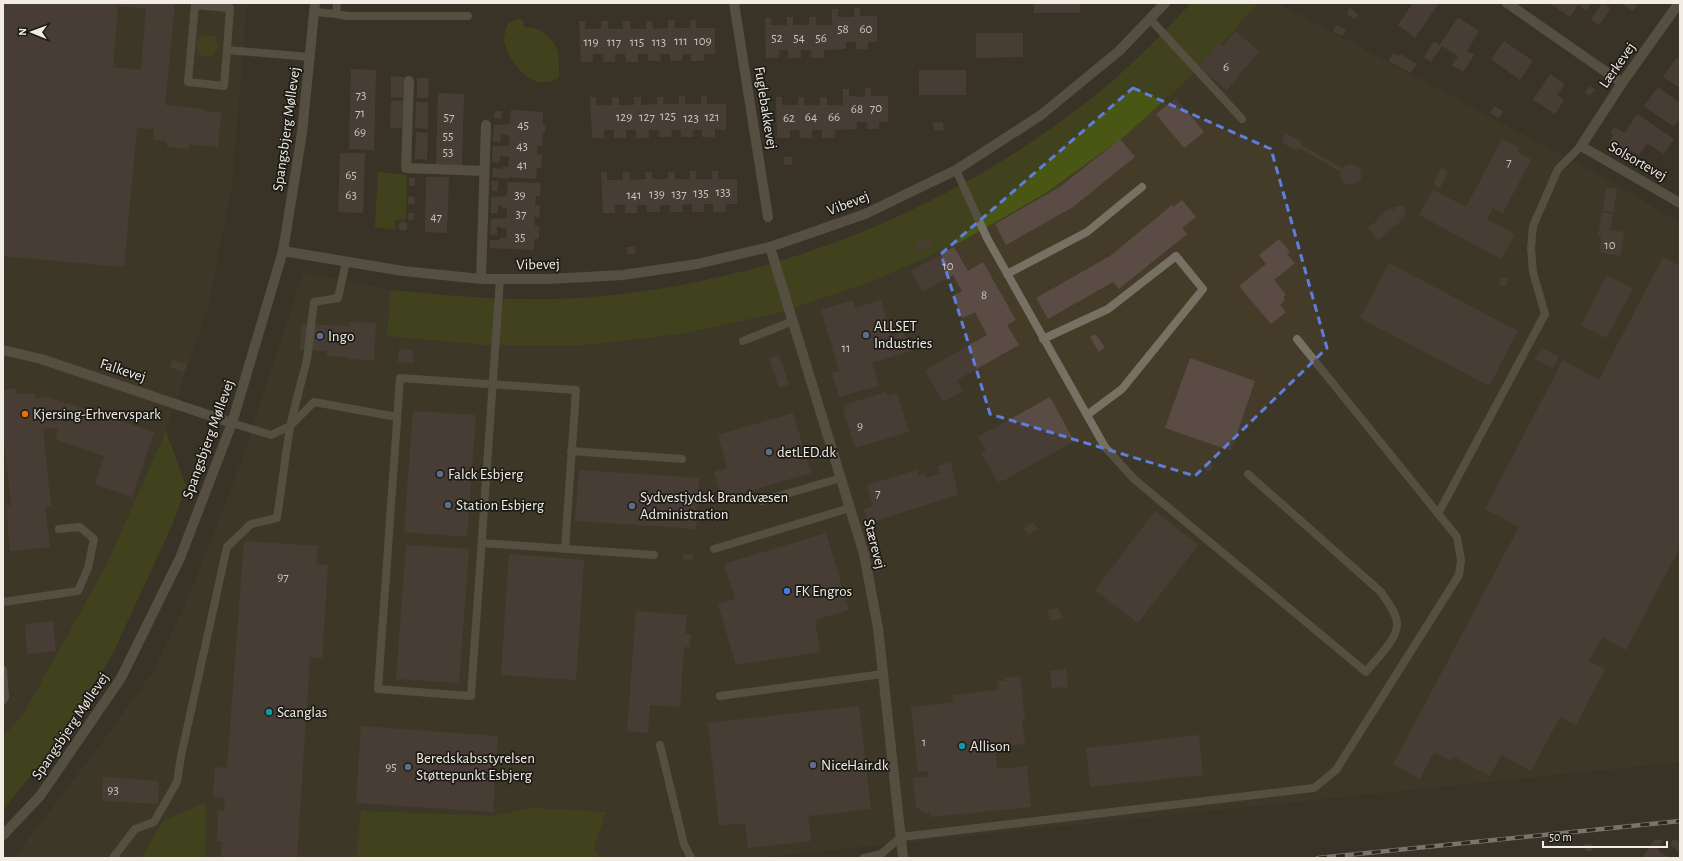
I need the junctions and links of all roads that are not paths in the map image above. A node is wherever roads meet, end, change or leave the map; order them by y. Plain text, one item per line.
1 (337, 3) edge
2 (734, 3) edge
3 (1165, 3) edge
4 (1507, 3) edge
5 (1679, 3) edge
6 (315, 7) edge
7 (336, 14) junction
8 (468, 16) dead end
9 (1150, 19) junction
10 (227, 50) junction
11 (310, 57) junction
12 (409, 81) dead end
13 (1622, 83) junction
14 (1242, 119) dead end
15 (486, 125) dead end
16 (1581, 146) junction
17 (956, 170) junction
18 (484, 171) junction
19 (1142, 187) dead end
20 (1680, 203) edge
21 (768, 217) dead end
22 (770, 247) junction
23 (283, 251) junction
24 (346, 262) junction
25 (1007, 274) junction
26 (481, 279) junction
27 (500, 279) junction
28 (793, 321) junction
29 (1043, 338) junction
30 (1297, 339) dead end
31 (743, 341) dead end
32 (3, 350) edge
33 (493, 384) junction
34 (1087, 415) junction
35 (397, 417) junction
36 (232, 423) junction
37 (290, 426) junction
38 (572, 451) junction
39 (682, 459) dead end
40 (1248, 474) dead end
41 (841, 478) junction
42 (762, 501) dead end
43 (850, 508) junction
44 (1438, 514) junction
45 (59, 529) dead end
46 (482, 543) junction
47 (564, 549) junction
48 (714, 549) dead end
49 (654, 555) dead end
50 (3, 602) edge
51 (3, 670) edge
52 (883, 674) junction
53 (720, 696) dead end
54 (3, 701) edge
55 (660, 745) dead end
56 (3, 835) edge
57 (901, 837) junction
58 (113, 858) edge
59 (691, 858) edge
60 (864, 858) edge
61 (903, 858) edge

1 - 7 lane
2 - 21 street, Fuglebakkevej
3 - 9 street, Vibevej
4 - 13 street
5 - 13 street, Lærkevej
6 - 7 lane
6 - 11 street, Spangsbjerg Møllevej
7 - 8 lane
9 - 14 lane
9 - 17 street, Vibevej
10 - 10 lane
10 - 11 lane
11 - 23 street, Spangsbjerg Møllevej
12 - 18 street
13 - 16 street, Lærkevej
15 - 18 street
16 - 20 street, Solsortevej
16 - 44 lane
17 - 22 street, Vibevej
17 - 25 lane
18 - 26 street
19 - 25 lane
22 - 27 street, Vibevej
22 - 28 street, Stærevej
23 - 24 street, Vibevej
23 - 36 street, Spangsbjerg Møllevej
24 - 26 street, Vibevej
24 - 37 lane
25 - 29 lane
26 - 27 street, Vibevej
27 - 33 lane
28 - 31 lane
28 - 41 street, Stærevej
29 - 34 lane
29 - 34 lane
30 - 44 lane
32 - 36 street, Falkevej
33 - 35 lane
33 - 38 lane
33 - 46 lane
34 - 40 lane
35 - 37 lane
35 - 46 lane
36 - 37 lane
36 - 56 street, Spangsbjerg Møllevej
37 - 58 lane
38 - 39 lane
38 - 47 lane
41 - 42 lane
41 - 43 street, Stærevej
43 - 48 lane
43 - 52 street, Stærevej
44 - 57 lane
45 - 50 lane
46 - 47 lane
47 - 49 lane
51 - 54 lane
52 - 53 lane
52 - 57 street, Stærevej
55 - 59 lane
57 - 60 lane
57 - 61 street, Stærevej

